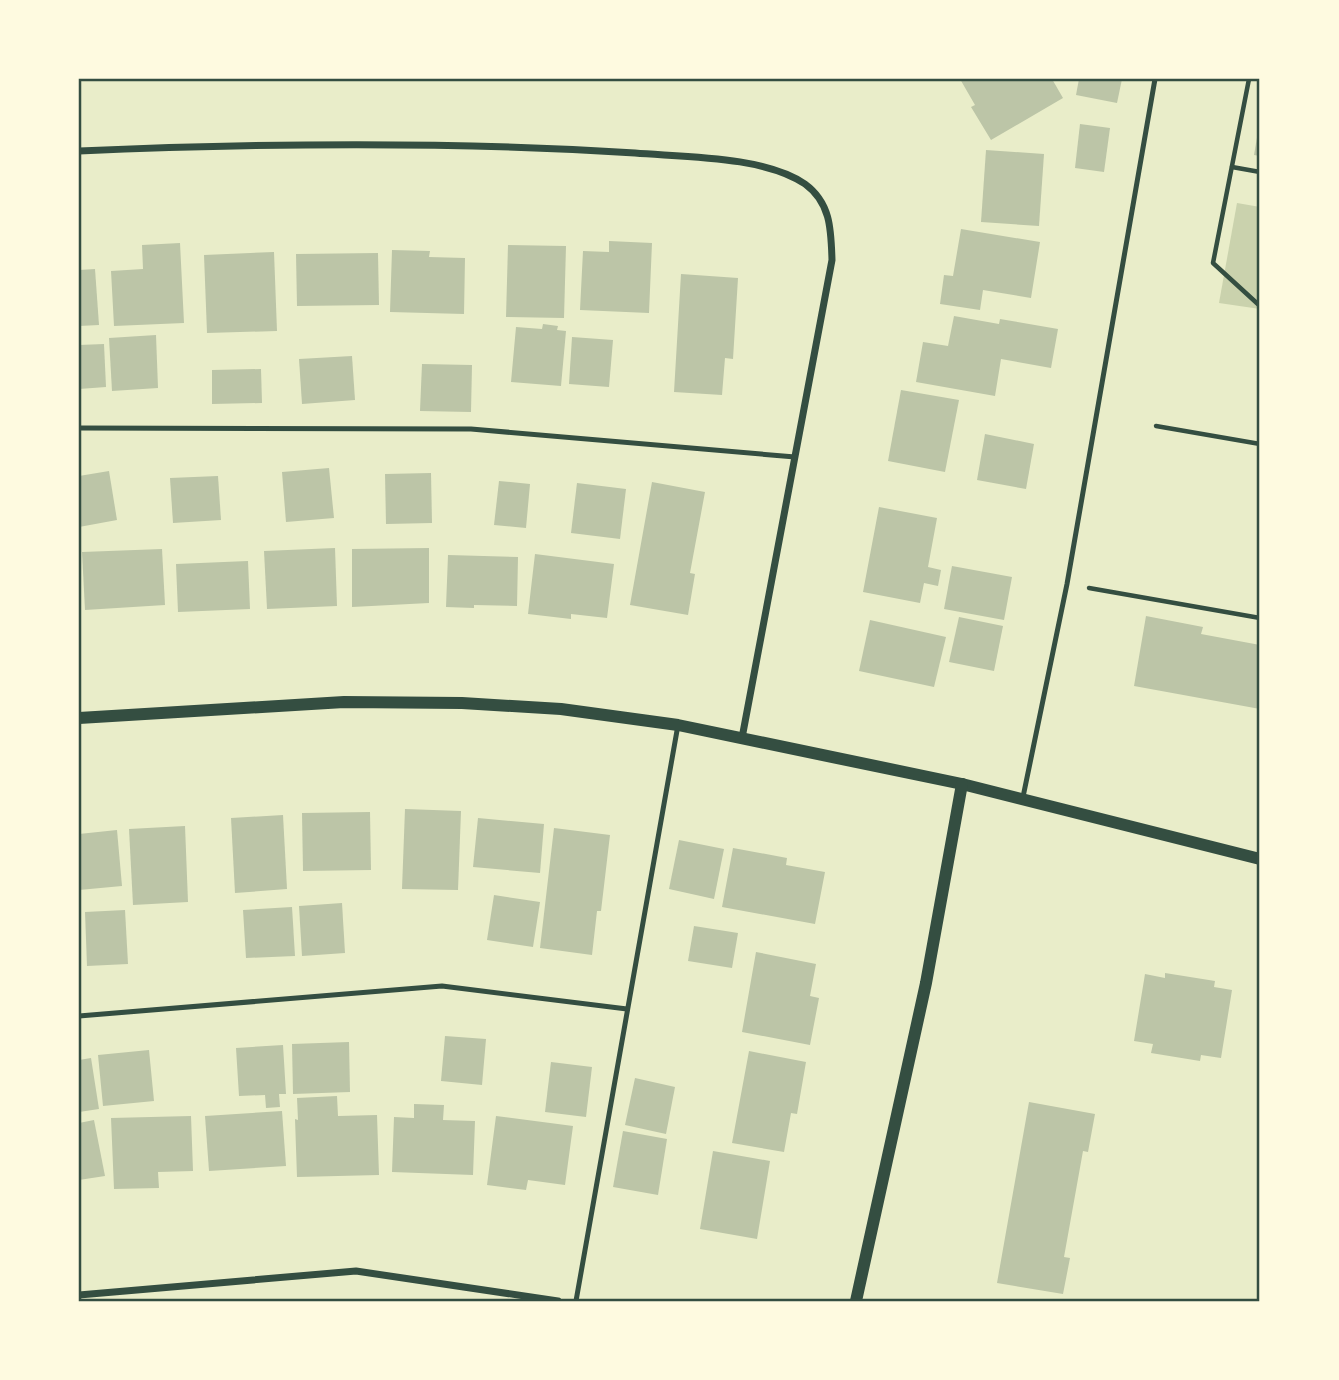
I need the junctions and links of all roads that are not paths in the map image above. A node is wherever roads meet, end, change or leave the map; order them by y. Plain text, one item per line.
1 (1155, 79) edge
2 (79, 151) edge
3 (79, 428) edge
4 (795, 457) junction
5 (79, 718) edge
6 (678, 725) junction
7 (742, 738) junction
8 (962, 784) junction
9 (1023, 797) junction
10 (1260, 859) edge
11 (628, 1009) junction
12 (79, 1016) edge
13 (79, 1295) edge
14 (558, 1301) edge
15 (576, 1301) edge
16 (856, 1301) edge

1 - 9 lane
2 - 4 street
3 - 4 lane
4 - 7 street
5 - 6 street
6 - 7 street
6 - 11 lane
7 - 8 street
8 - 9 street
8 - 16 street
9 - 10 street
11 - 12 lane
11 - 15 lane
13 - 14 street

